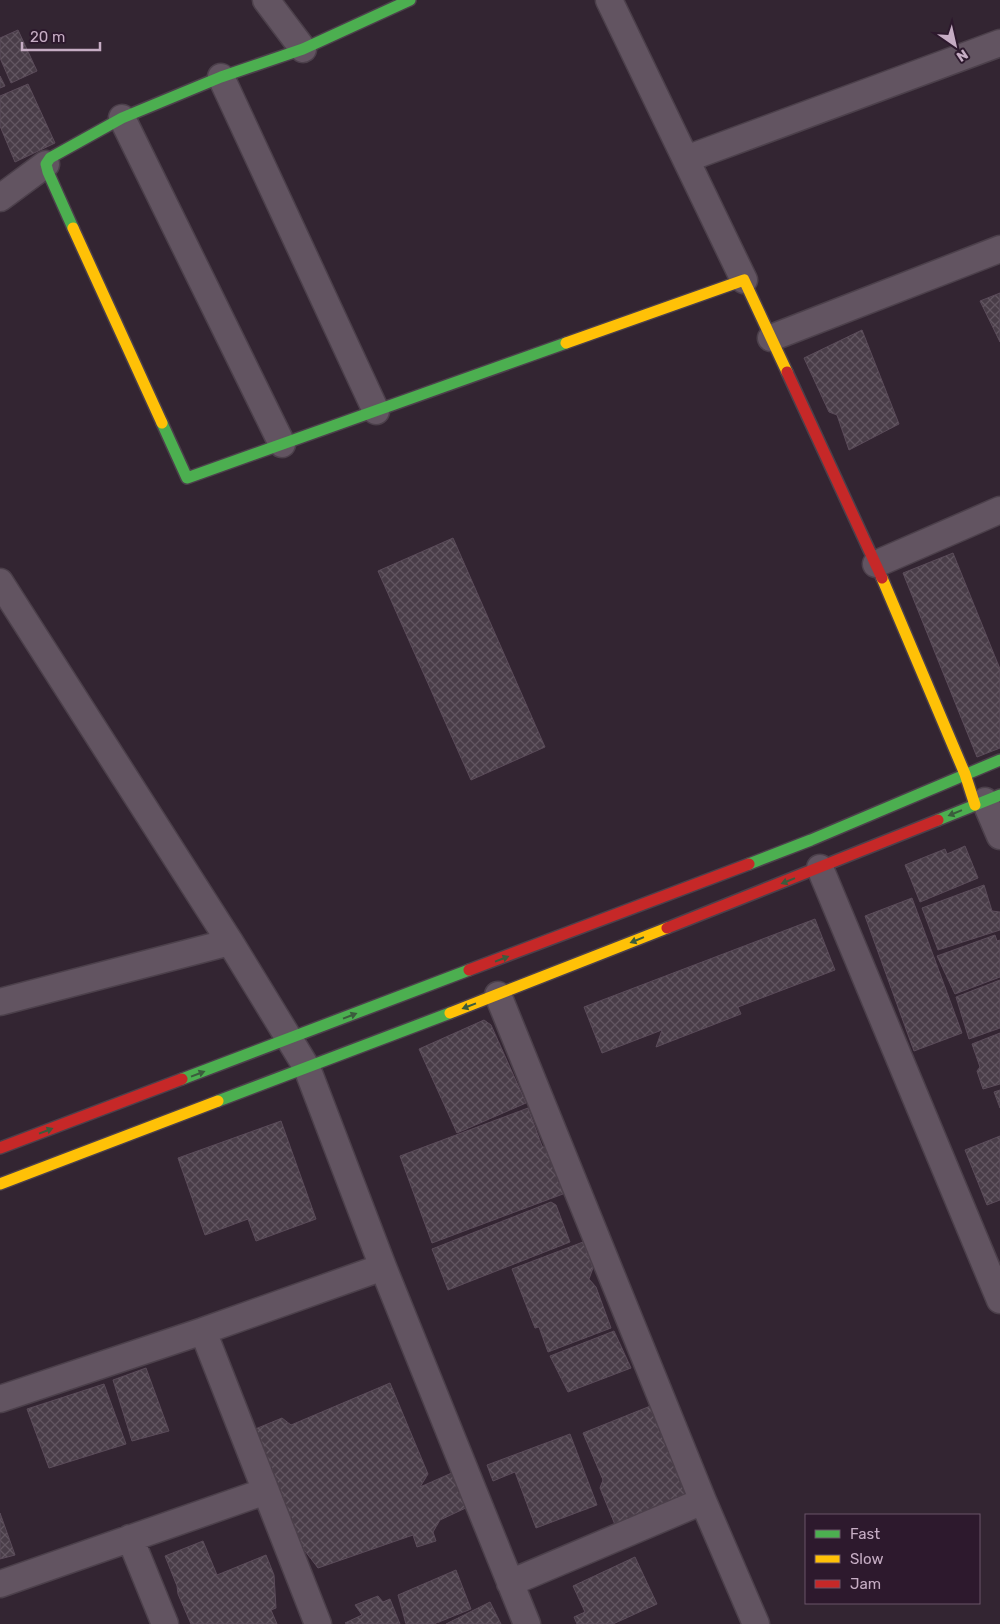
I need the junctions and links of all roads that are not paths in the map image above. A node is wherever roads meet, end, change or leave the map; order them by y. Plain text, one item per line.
1 (266, 0) edge
2 (410, 0) edge
3 (611, 1) edge
4 (1000, 43) edge
5 (303, 50) junction
6 (221, 77) junction
7 (122, 118) junction
8 (686, 159) junction
9 (46, 164) junction
10 (0, 198) edge
11 (1000, 249) edge
12 (744, 280) junction
13 (771, 338) junction
14 (376, 411) junction
15 (282, 444) junction
16 (1000, 510) edge
17 (876, 564) junction
18 (0, 582) edge
19 (1000, 760) edge
20 (965, 774) junction
21 (987, 800) edge
22 (1000, 836) edge
23 (820, 868) junction
24 (230, 942) junction
25 (498, 995) junction
26 (0, 1002) edge
27 (288, 1040) junction
28 (307, 1068) junction
29 (0, 1148) edge
30 (0, 1184) edge
31 (383, 1267) junction
32 (1000, 1300) edge
33 (203, 1332) junction
34 (0, 1399) edge
35 (266, 1491) junction
36 (704, 1501) junction
37 (130, 1538) junction
38 (510, 1583) junction
39 (0, 1584) edge
40 (165, 1624) edge
41 (318, 1624) edge
42 (527, 1624) edge
43 (756, 1624) edge

1 - 5 street
2 - 5 street
3 - 8 street
4 - 8 street
5 - 6 street
6 - 7 street
6 - 14 street
7 - 9 street
7 - 15 street
8 - 12 street
9 - 10 street
9 - 15 street
11 - 13 street
12 - 13 street
12 - 14 street
13 - 17 street
14 - 15 street
16 - 17 street
17 - 20 street
18 - 24 street
19 - 20 street
20 - 21 street
27 -> 20 street
21 - 22 street
21 -> 23 street
23 -> 25 street
23 - 32 street
24 - 26 street
24 - 27 street
25 -> 28 street
25 - 36 street
27 - 28 street
29 -> 27 street
28 - 30 street
28 - 31 street
31 - 33 street
31 - 38 street
33 - 34 street
33 - 35 street
35 - 37 street
35 - 41 street
36 - 38 street
36 - 43 street
37 - 39 street
37 - 40 street
38 - 42 street

